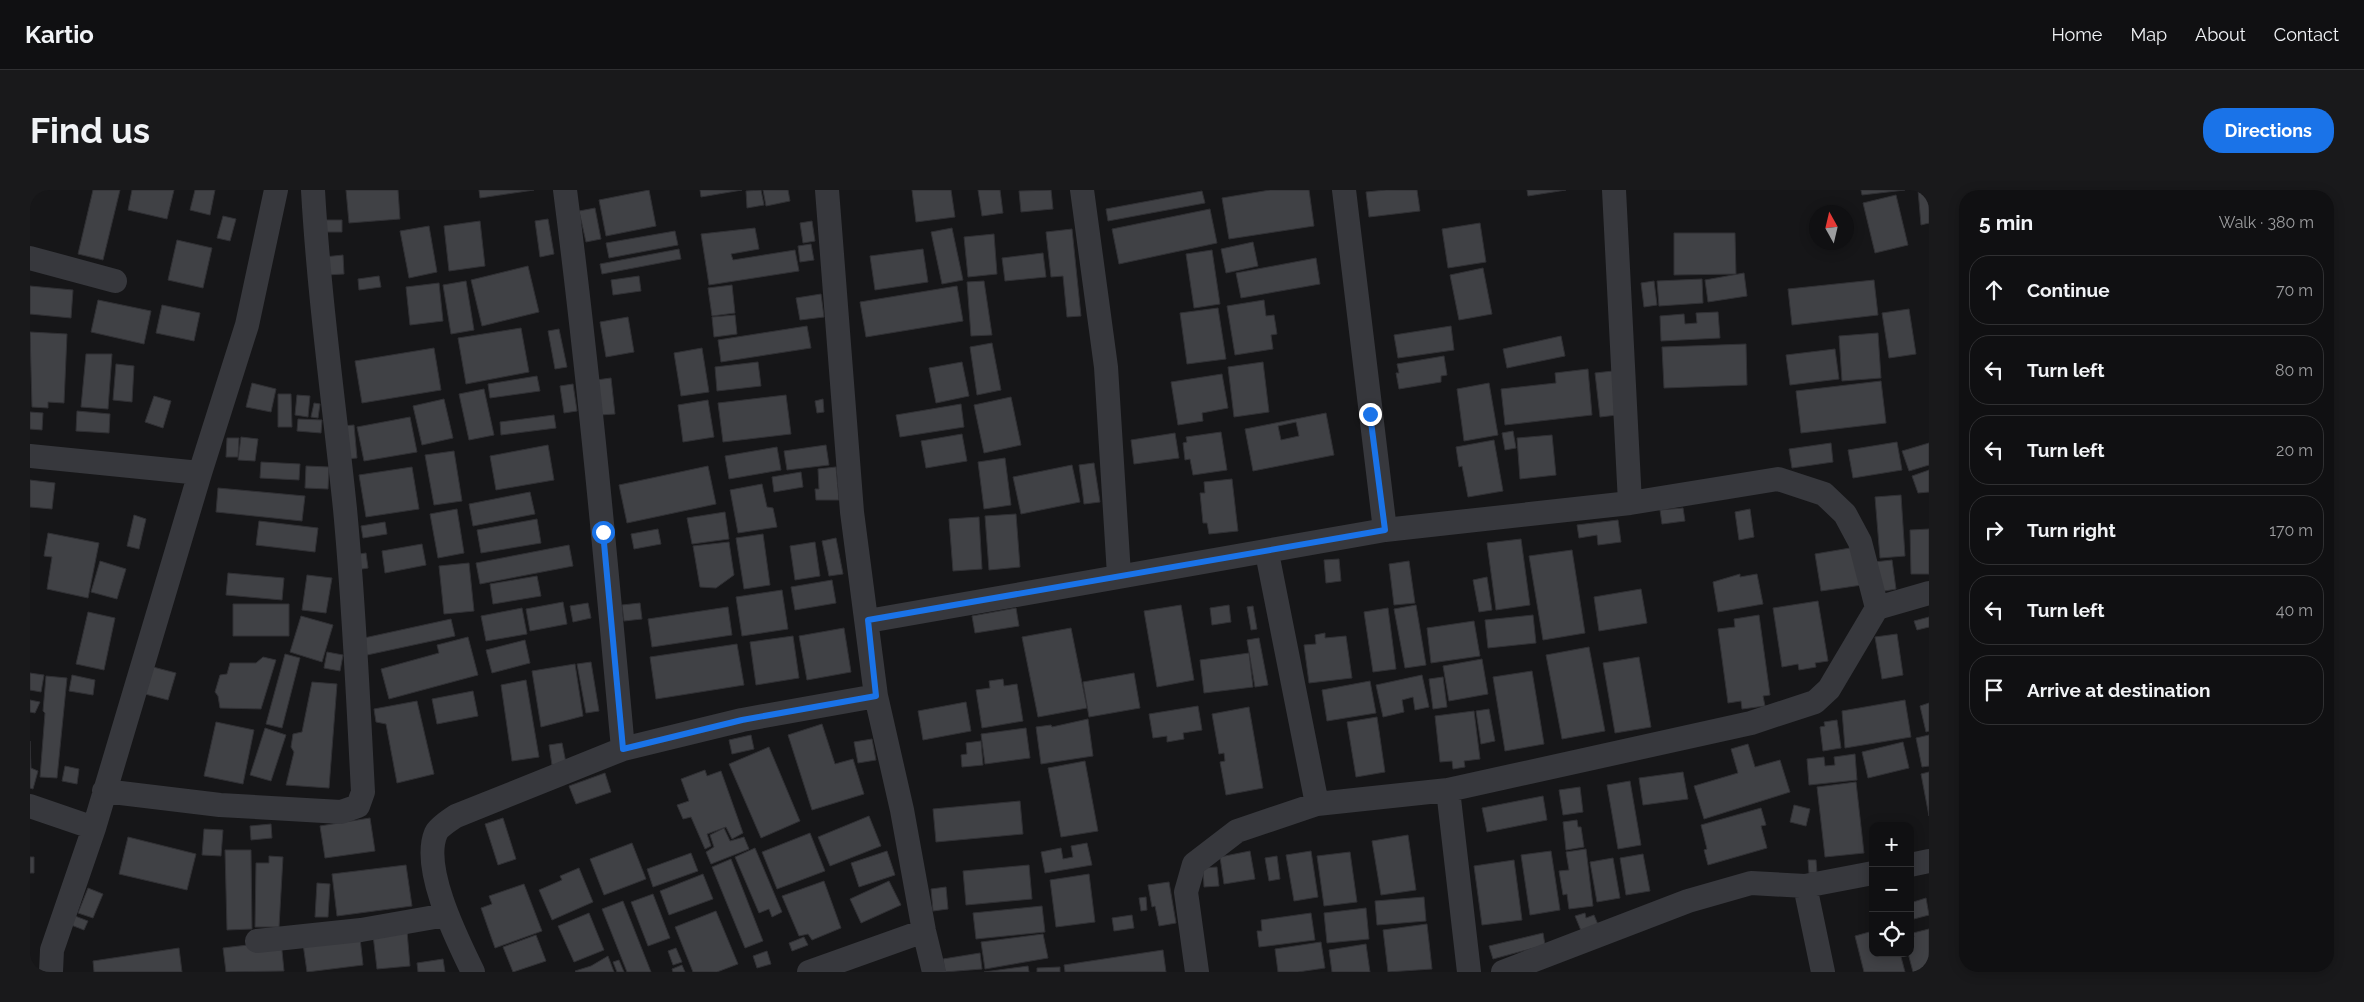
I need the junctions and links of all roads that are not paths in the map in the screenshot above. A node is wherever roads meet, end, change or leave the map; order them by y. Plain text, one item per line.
1 (276, 190) edge
2 (313, 190) edge
3 (565, 190) edge
4 (827, 190) edge
5 (1082, 190) edge
6 (1344, 190) edge
7 (1614, 190) edge
8 (30, 258) edge
9 (115, 281) dead end
10 (30, 456) edge
11 (200, 473) junction
12 (1630, 503) junction
13 (1385, 530) junction
14 (1267, 553) junction
15 (1118, 575) junction
16 (1929, 593) edge
17 (1877, 608) junction
18 (868, 620) junction
19 (876, 696) junction
20 (623, 749) junction
21 (1448, 790) junction
22 (104, 791) junction
23 (1317, 804) junction
24 (30, 806) edge
25 (94, 828) junction
26 (1929, 861) edge
27 (1914, 864) edge
28 (1869, 873) edge
29 (1805, 886) junction
30 (446, 916) junction
31 (924, 931) junction
32 (257, 941) dead end
33 (51, 972) edge
34 (473, 972) edge
35 (809, 972) edge
36 (934, 972) edge
37 (1197, 972) edge
38 (1469, 972) edge
39 (1503, 972) edge
40 (1823, 972) edge

1 - 11 street
2 - 22 street
3 - 20 street
4 - 18 street
5 - 15 street
6 - 13 street
7 - 12 street
8 - 9 street
10 - 11 street
11 - 22 street
12 - 13 street
12 - 17 street
13 - 14 street
14 - 15 street
14 - 23 street
15 - 18 street
16 - 17 street
17 - 21 street
18 - 19 street
19 - 20 street
19 - 31 street
20 - 30 street
21 - 23 street
21 - 38 street
22 - 25 street
23 - 37 street
24 - 25 street
25 - 33 street
26 - 27 street
28 - 29 street
29 - 39 street
29 - 40 street
30 - 32 street
30 - 34 street
31 - 35 street
31 - 36 street

